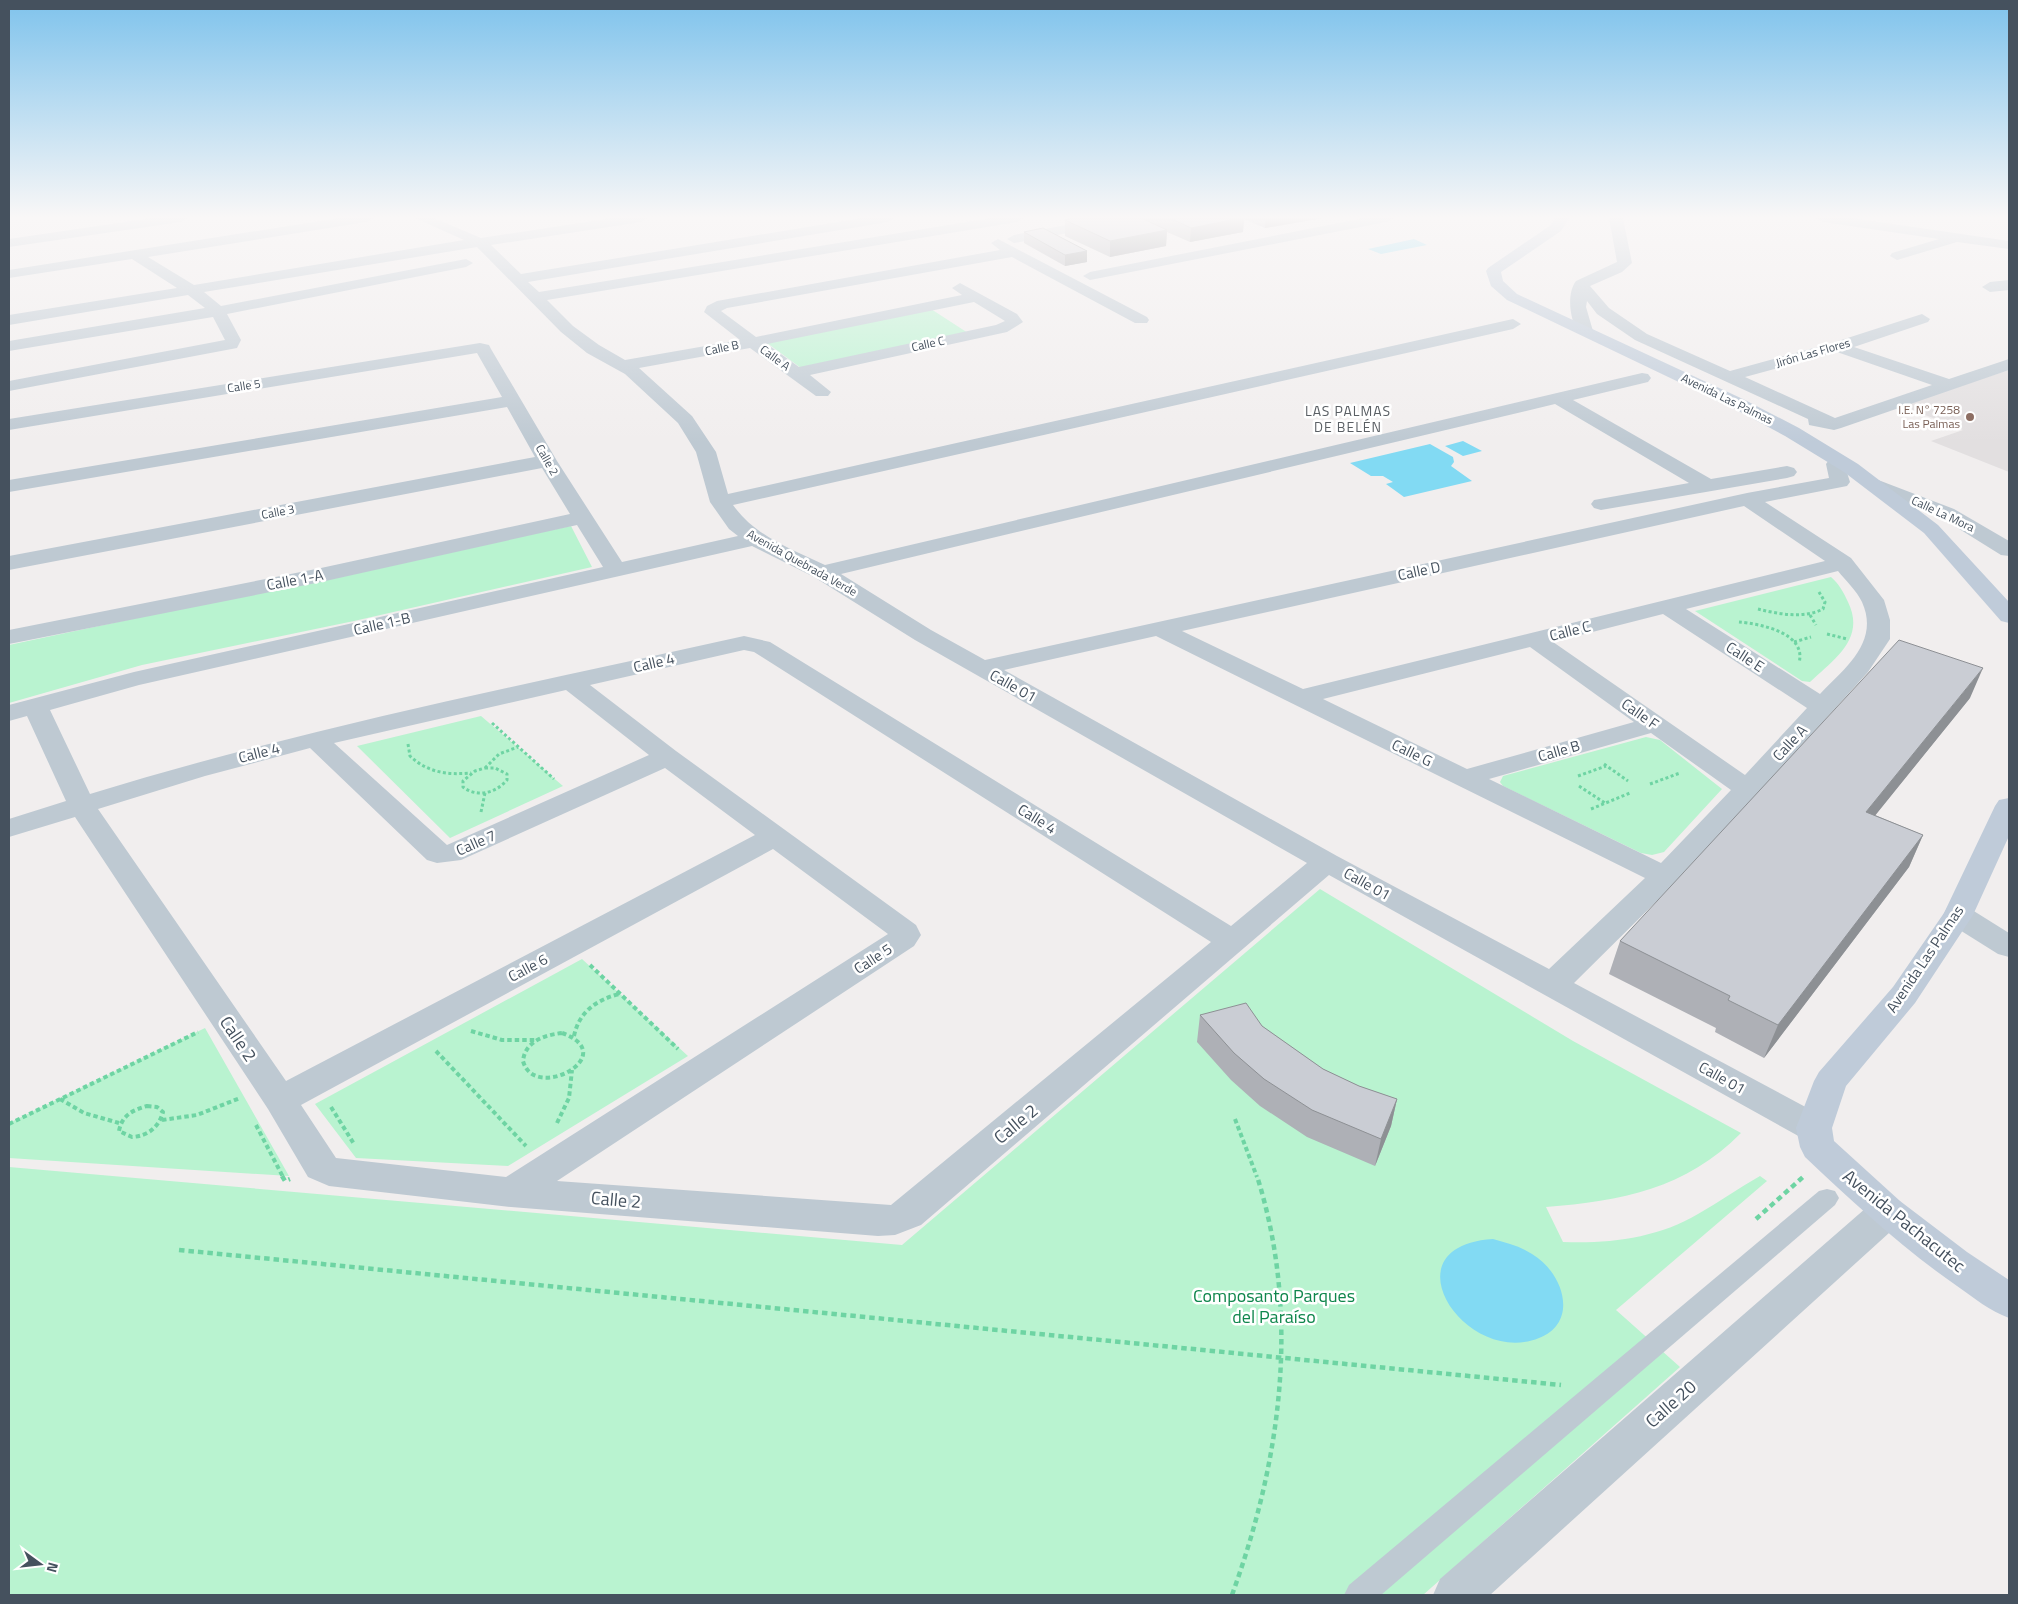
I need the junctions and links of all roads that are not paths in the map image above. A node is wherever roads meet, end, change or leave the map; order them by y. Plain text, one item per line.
1 (181, 293) edge
2 (195, 293) edge
3 (308, 293) edge
4 (532, 293) edge
5 (568, 293) edge
6 (786, 293) edge
7 (969, 293) edge
8 (1090, 293) edge
9 (1508, 293) edge
10 (1580, 293) edge
11 (1588, 293) edge
12 (976, 297) junction
13 (537, 298) junction
14 (218, 310) junction
15 (1922, 319) dead end
16 (9, 320) edge
17 (1141, 320) dead end
18 (1513, 324) dead end
19 (1585, 331) junction
20 (754, 342) junction
21 (1612, 344) junction
22 (9, 346) edge
23 (1838, 347) junction
24 (480, 348) joint
25 (1683, 355) junction
26 (2009, 364) edge
27 (628, 368) junction
28 (796, 373) junction
29 (1731, 376) junction
30 (1642, 378) dead end
31 (1947, 384) junction
32 (9, 386) edge
33 (822, 392) dead end
34 (1557, 398) junction
35 (513, 402) junction
36 (1739, 404) junction
37 (9, 424) edge
38 (1834, 424) junction
39 (546, 461) junction
40 (1840, 464) junction
41 (1873, 484) junction
42 (9, 486) edge
43 (1708, 486) junction
44 (1747, 499) junction
45 (720, 502) junction
46 (1602, 504) dead end
47 (581, 518) junction
48 (755, 539) junction
49 (2009, 550) edge
50 (9, 563) edge
51 (1843, 563) junction
52 (617, 571) junction
53 (822, 572) junction
54 (1667, 607) junction
55 (2009, 616) edge
56 (1160, 629) junction
57 (923, 635) joint
58 (9, 637) edge
59 (1534, 639) junction
60 (982, 668) junction
61 (572, 683) junction
62 (1297, 698) junction
63 (1823, 707) junction
64 (22, 709) edge
65 (1654, 724) junction
66 (315, 739) junction
67 (667, 757) junction
68 (1464, 778) junction
69 (1747, 789) junction
70 (81, 805) junction
71 (2009, 806) edge
72 (9, 828) edge
73 (775, 836) junction
74 (1327, 862) junction
75 (1665, 876) junction
76 (1958, 915) junction
77 (1233, 942) junction
78 (2009, 946) edge
79 (1552, 984) junction
80 (280, 1100) junction
81 (1820, 1143) junction
82 (511, 1192) junction
83 (1827, 1198) dead end
84 (1887, 1212) junction
85 (2009, 1301) edge
86 (1359, 1595) edge
87 (1456, 1595) edge

1 - 16 street
2 - 14 street
3 - 14 street
4 - 13 street, Avenida Quebrada Verde
5 - 13 street
6 - 20 street, Calle A
7 - 12 street, Calle C
8 - 17 street
9 - 19 main road, Avenida Las Palmas
10 - 19 street
11 - 25 street
12 - 20 street, Calle B
12 - 28 street, Calle C
13 - 27 street, Avenida Quebrada Verde
14 - 22 street
14 - 32 street
15 - 23 street, Jirón Las Flores
18 - 45 street
19 - 21 main road, Avenida Las Palmas
20 - 27 street, Calle B
20 - 28 street, Calle A
21 - 25 street
21 - 36 main road, Avenida Las Palmas
23 - 29 street, Jirón Las Flores
23 - 31 street
24 - 35 street, Calle 2
24 - 37 street, Calle 5
25 - 29 street
26 - 31 street
27 - 45 street, Avenida Quebrada Verde
28 - 33 street, Calle A
29 - 38 street
30 - 34 street
31 - 38 street
34 - 43 street
34 - 53 street
35 - 39 street, Calle 2
35 - 42 street
36 - 38 street
36 - 40 main road, Avenida Las Palmas
39 - 47 street, Calle 2
39 - 50 street, Calle 3
40 - 41 main road, Avenida Las Palmas
40 - 43 street
40 - 44 street, Calle D
41 - 49 street, Calle La Mora
41 - 55 main road, Avenida Las Palmas
43 - 46 street
44 - 51 street, Calle A
44 - 56 street, Calle D
45 - 48 street, Avenida Quebrada Verde
47 - 52 street, Calle 2
47 - 58 street, Calle 1-A
48 - 52 street, Calle 1-B
48 - 53 street, Avenida Quebrada Verde
51 - 54 street, Calle C
51 - 63 street, Calle A
52 - 64 street, Calle 1-B
53 - 57 street, Avenida Quebrada Verde
54 - 59 street, Calle C
54 - 63 street, Calle E
56 - 60 street, Calle D
56 - 62 street, Calle G
57 - 60 street, Calle 01
59 - 62 street, Calle C
59 - 65 street, Calle F
60 - 74 street, Calle 01
61 - 66 street, Calle 4
61 - 67 street, Calle 5
61 - 77 street, Calle 4
62 - 68 street, Calle G
63 - 69 street, Calle A
64 - 70 street, Calle 2
65 - 68 street, Calle B
65 - 69 street, Calle F
66 - 67 street, Calle 7
66 - 70 street, Calle 4
67 - 73 street, Calle 5
68 - 75 street, Calle G
69 - 75 street, Calle A
70 - 72 street, Calle 4
70 - 80 street, Calle 2
71 - 76 main road, Avenida Las Palmas
73 - 80 street, Calle 6
73 - 82 street, Calle 5
74 - 77 street, Calle 2
74 - 79 street, Calle 01
75 - 79 street, Calle A
76 - 78 street
76 - 81 main road, Avenida Las Palmas
77 - 82 street, Calle 2
79 - 81 street, Calle 01
80 - 82 street, Calle 2
81 - 84 main road, Avenida Pachacutec
83 - 86 lane
84 - 85 main road, Avenida Pachacutec
84 - 87 street, Calle 20

